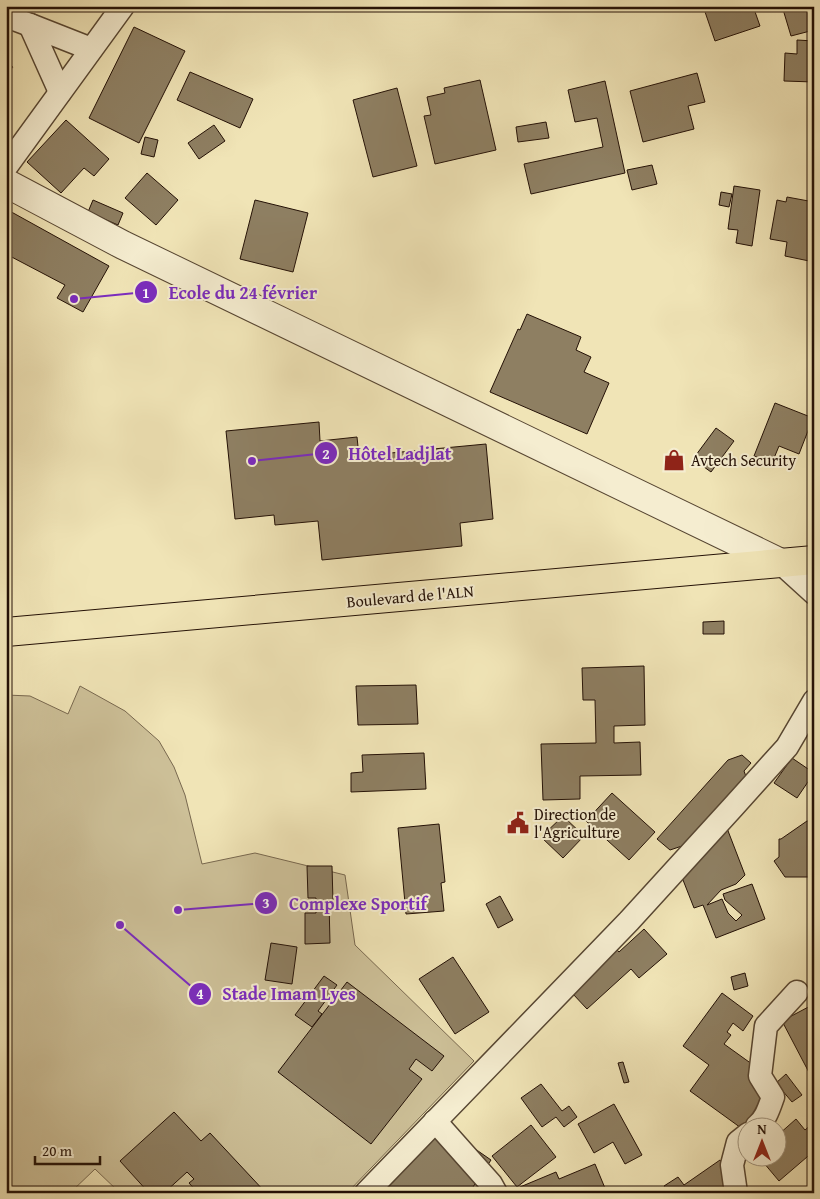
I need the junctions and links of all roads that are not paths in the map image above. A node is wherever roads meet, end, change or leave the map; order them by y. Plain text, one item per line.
1 (19, 6) edge
2 (123, 6) edge
3 (6, 16) edge
4 (30, 26) junction
5 (91, 49) junction
6 (60, 92) junction
7 (6, 166) edge
8 (6, 183) edge
9 (814, 560) edge
10 (781, 563) junction
11 (814, 593) edge
12 (6, 632) edge
13 (814, 700) edge
14 (796, 992) dead end
15 (765, 1116) edge
16 (436, 1121) junction
17 (738, 1142) edge
18 (366, 1193) edge
19 (496, 1193) edge
20 (736, 1193) edge

1 - 4 street
2 - 5 street
3 - 4 street
4 - 5 street
4 - 6 street
5 - 6 street
6 - 7 street
8 - 10 street
9 - 10 main road, Boulevard de l'ALN
10 - 11 street
10 - 12 main road, Boulevard de l'ALN
13 - 16 street
14 - 15 street
16 - 18 street
16 - 19 street
17 - 20 street

